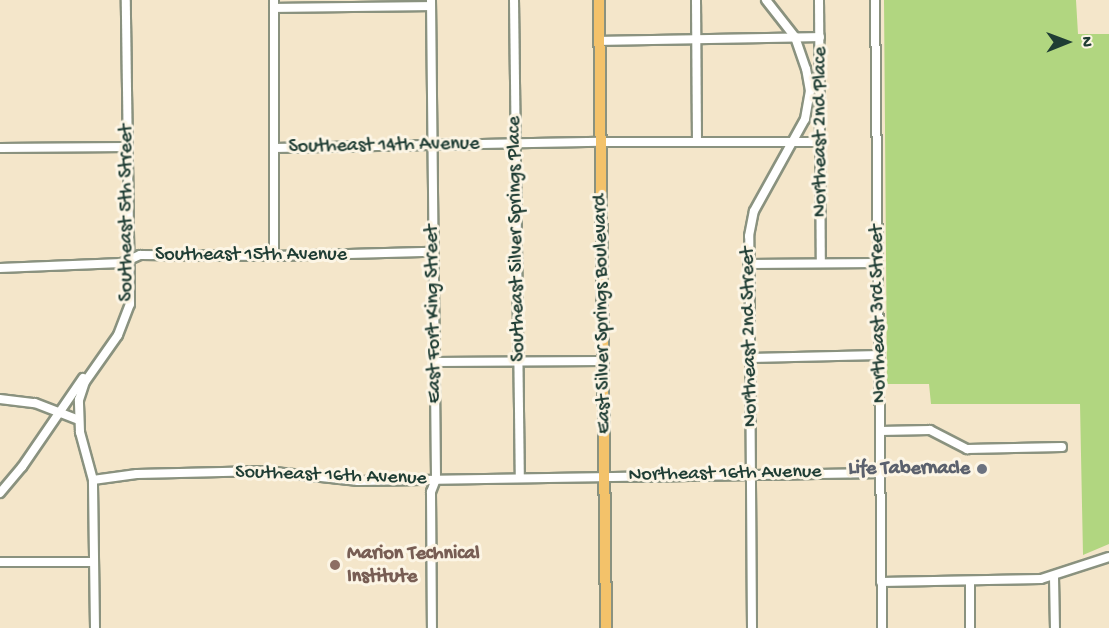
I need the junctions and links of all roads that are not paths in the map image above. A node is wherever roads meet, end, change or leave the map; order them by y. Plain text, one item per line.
1 (126, 0) edge
2 (514, 0) edge
3 (599, 0) edge
4 (696, 0) edge
5 (766, 0) edge
6 (819, 0) edge
7 (875, 0) edge
8 (431, 3) edge
9 (274, 4) edge
10 (795, 37) junction
11 (820, 37) junction
12 (697, 40) junction
13 (599, 41) junction
14 (821, 87) junction
15 (809, 88) junction
16 (601, 142) junction
17 (697, 142) junction
18 (821, 142) junction
19 (793, 143) junction
20 (515, 144) junction
21 (433, 146) junction
22 (128, 147) junction
23 (0, 148) edge
24 (274, 148) junction
25 (432, 252) junction
26 (274, 256) junction
27 (129, 261) junction
28 (821, 263) junction
29 (878, 263) junction
30 (748, 264) junction
31 (0, 268) edge
32 (880, 355) junction
33 (751, 358) junction
34 (518, 361) junction
35 (603, 361) junction
36 (434, 362) junction
37 (93, 370) junction
38 (0, 399) edge
39 (59, 414) junction
40 (79, 420) junction
41 (880, 431) junction
42 (1062, 447) dead end
43 (880, 473) junction
44 (751, 474) junction
45 (605, 476) junction
46 (520, 477) junction
47 (436, 479) junction
48 (93, 480) junction
49 (0, 493) edge
50 (1109, 557) edge
51 (0, 562) edge
52 (93, 562) junction
53 (1054, 577) junction
54 (970, 581) junction
55 (881, 582) junction
56 (95, 628) edge
57 (432, 628) edge
58 (606, 628) edge
59 (752, 628) edge
60 (882, 628) edge
61 (970, 628) edge
62 (1055, 628) edge

1 - 22 street, Southeast 5th Street
2 - 20 street, Southeast Silver Springs Place
3 - 13 main road, East Silver Springs Boulevard
4 - 12 street
5 - 10 street, Northeast 2nd Street
6 - 11 street, Northeast 2nd Place
7 - 29 street, Northeast 3rd Street
8 - 9 street
8 - 21 street, East Fort King Street
9 - 24 street
10 - 11 street
10 - 12 street
10 - 15 street, Northeast 2nd Street
11 - 14 street, Northeast 2nd Place
12 - 13 street
12 - 17 street
13 - 16 main road, East Silver Springs Boulevard
14 - 15 street
14 - 18 street, Northeast 2nd Place
15 - 19 street, Northeast 2nd Street
16 - 17 street, Southeast 14th Avenue
16 - 20 street, Southeast 14th Avenue
16 - 35 main road, East Silver Springs Boulevard
17 - 19 street, Southeast 14th Avenue
18 - 19 street, Southeast 14th Avenue
18 - 28 street, Northeast 2nd Place
19 - 30 street, Northeast 2nd Street
20 - 21 street, Southeast 14th Avenue
20 - 34 street, Southeast Silver Springs Place
21 - 24 street, Southeast 14th Avenue
21 - 25 street, East Fort King Street
22 - 23 street
22 - 27 street, Southeast 5th Street
24 - 26 street
25 - 26 street, Southeast 15th Avenue
25 - 36 street, East Fort King Street
26 - 27 street, Southeast 15th Avenue
27 - 31 street, Southeast 15th Avenue
27 - 37 street, Southeast 5th Street
28 - 29 street
28 - 30 street
29 - 32 street, Northeast 3rd Street
30 - 33 street, Northeast 2nd Street
32 - 33 street
32 - 41 street, Northeast 3rd Street
33 - 44 street, Northeast 2nd Street
34 - 35 street
34 - 36 street
34 - 46 street, Southeast Silver Springs Place
35 - 45 main road, East Silver Springs Boulevard
36 - 47 street, East Fort King Street
37 - 39 street
37 - 40 street, Southeast 5th Street
38 - 39 street
39 - 40 street
39 - 49 street
40 - 48 street, Southeast 5th Street
41 - 42 street
41 - 43 street, Northeast 3rd Street
43 - 44 street, Northeast 16th Avenue
43 - 55 street, Northeast 3rd Street
44 - 45 street, Northeast 16th Avenue
44 - 59 street, Northeast 2nd Street
45 - 46 street, Southeast 16th Avenue
45 - 58 main road, East Silver Springs Boulevard
46 - 47 street, Southeast 16th Avenue
47 - 48 street, Southeast 16th Avenue
47 - 57 street, East Fort King Street
48 - 52 street, Southeast 5th Street
50 - 53 street
51 - 52 street
52 - 56 street, Southeast 5th Street
53 - 54 street
53 - 62 street
54 - 55 street
54 - 61 street
55 - 60 street, Northeast 3rd Street

